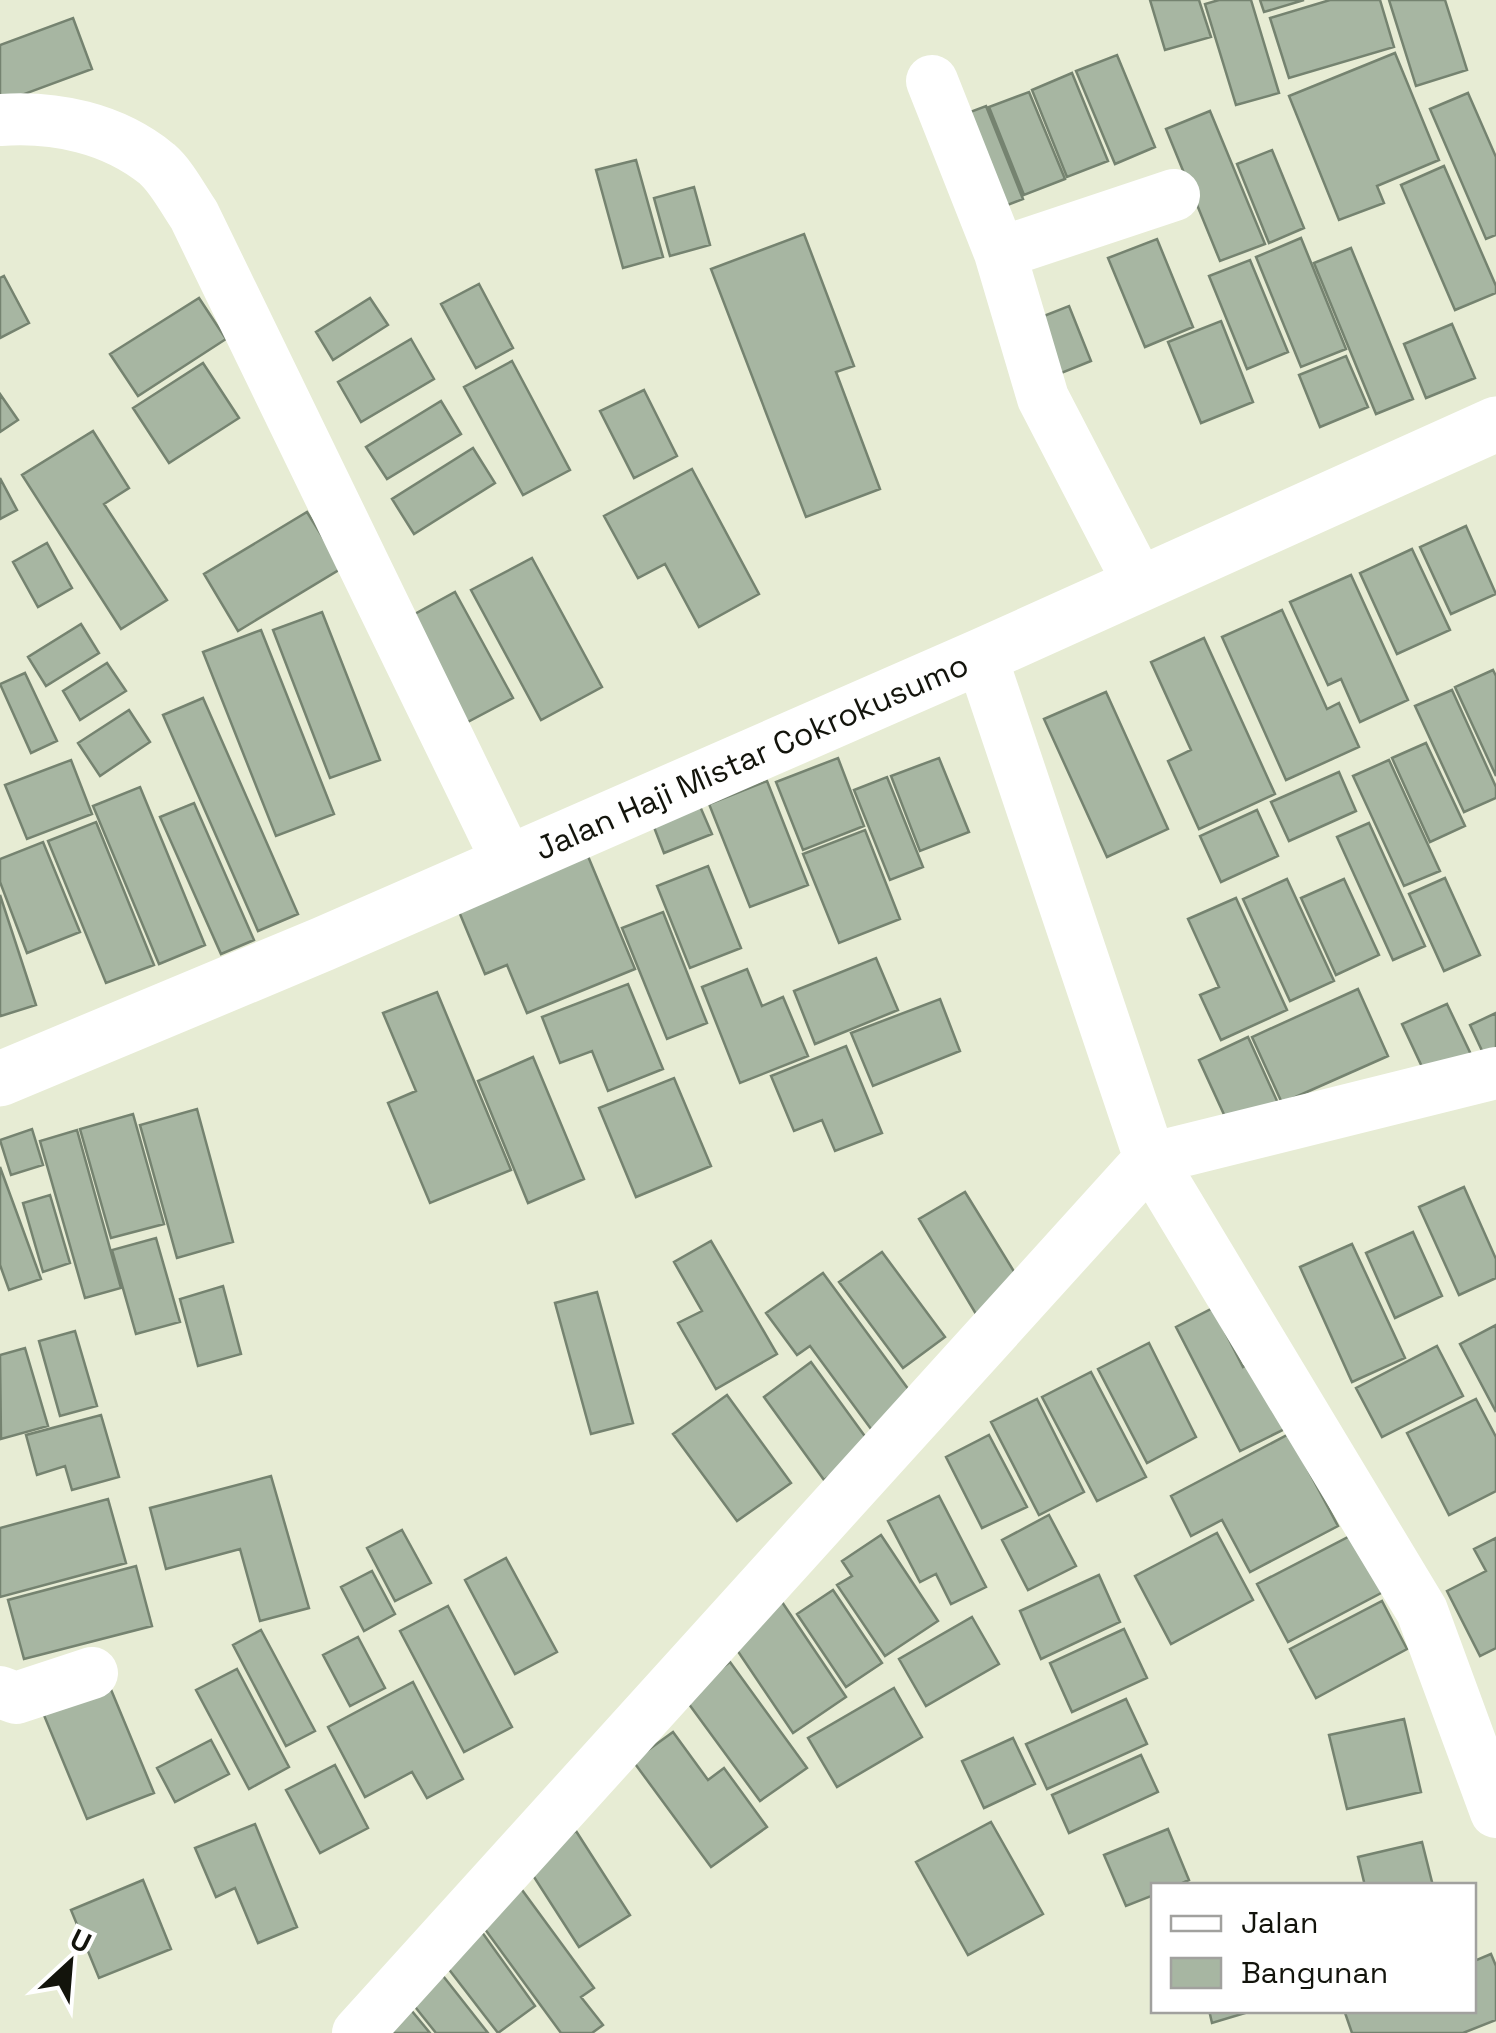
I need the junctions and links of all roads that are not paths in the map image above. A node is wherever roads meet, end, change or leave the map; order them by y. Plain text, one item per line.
1 (932, 82) dead end
2 (0, 120) edge
3 (1174, 195) dead end
4 (1000, 253) junction
5 (1496, 424) edge
6 (1140, 585) junction
7 (981, 656) junction
8 (508, 862) junction
9 (1496, 1074) edge
10 (0, 1079) edge
11 (1150, 1159) junction
12 (92, 1673) dead end
13 (0, 1692) edge
14 (1496, 1812) edge
15 (358, 2033) edge

1 - 4 street
2 - 8 street
3 - 4 street
4 - 6 street
5 - 6 main road, Jalan Haji Mistar Cokrokusumo
6 - 7 main road, Jalan Haji Mistar Cokrokusumo
7 - 8 main road, Jalan Haji Mistar Cokrokusumo
7 - 11 street
8 - 10 main road, Jalan Haji Mistar Cokrokusumo
9 - 11 street
11 - 14 street
11 - 15 street
12 - 13 street

